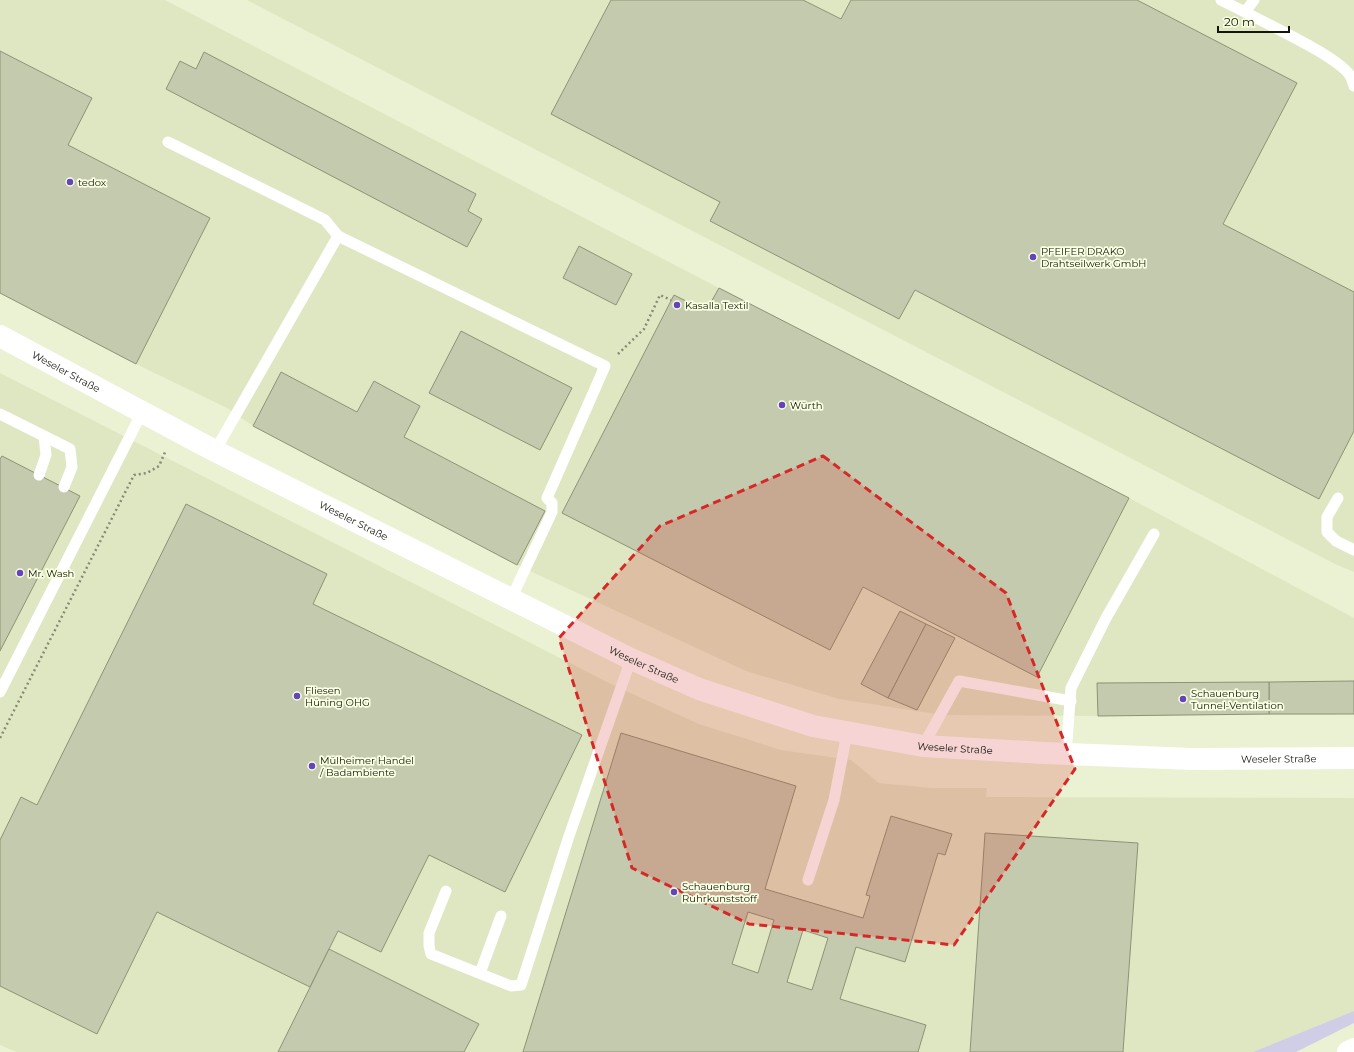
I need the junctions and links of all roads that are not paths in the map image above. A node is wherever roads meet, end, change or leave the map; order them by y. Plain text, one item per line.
1 (1221, 0) edge
2 (1254, 0) edge
3 (1245, 12) junction
4 (1354, 86) edge
5 (168, 142) dead end
6 (338, 236) junction
7 (0, 336) edge
8 (142, 412) junction
9 (0, 414) edge
10 (44, 436) junction
11 (215, 451) junction
12 (39, 475) dead end
13 (64, 487) dead end
14 (1338, 498) dead end
15 (1154, 534) dead end
16 (1354, 550) edge
17 (512, 599) junction
18 (631, 659) junction
19 (0, 692) edge
20 (1070, 701) junction
21 (847, 733) junction
22 (923, 746) junction
23 (1066, 754) junction
24 (1354, 758) edge
25 (808, 880) dead end
26 (446, 891) dead end
27 (501, 916) dead end
28 (480, 973) junction
29 (1354, 1049) edge
30 (1348, 1052) edge

1 - 3 lane
2 - 3 lane
3 - 4 lane
5 - 6 lane
6 - 11 lane
6 - 17 lane
7 - 8 main road, Weseler Straße
8 - 11 main road, Weseler Straße
8 - 19 lane
9 - 10 lane
10 - 12 lane
10 - 13 lane
11 - 17 main road, Weseler Straße
14 - 16 lane
15 - 20 lane
17 - 18 main road, Weseler Straße
18 - 21 main road, Weseler Straße
18 - 28 lane
20 - 22 lane
20 - 23 lane
21 - 22 main road, Weseler Straße
21 - 25 lane
22 - 23 main road, Weseler Straße
23 - 24 main road, Weseler Straße
26 - 28 lane
27 - 28 lane
29 - 30 main road

